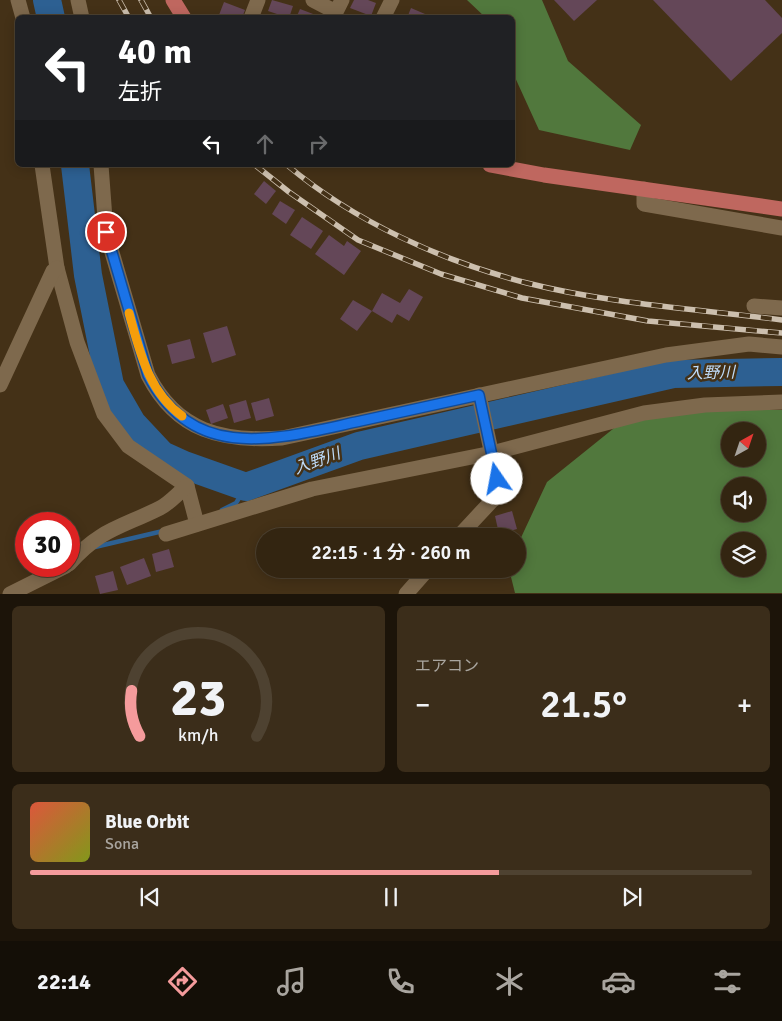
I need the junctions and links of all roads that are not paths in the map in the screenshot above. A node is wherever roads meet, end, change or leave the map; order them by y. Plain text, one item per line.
1 (18, 0) edge
2 (78, 0) edge
3 (172, 0) edge
4 (258, 0) edge
5 (313, 0) edge
6 (342, 0) edge
7 (392, 0) edge
8 (22, 15) edge
9 (81, 15) edge
10 (182, 15) edge
11 (252, 15) edge
12 (384, 15) edge
13 (42, 167) edge
14 (101, 167) edge
15 (503, 167) edge
16 (644, 189) junction
17 (782, 208) edge
18 (782, 228) edge
19 (58, 268) junction
20 (754, 306) dead end
21 (782, 308) edge
22 (782, 347) edge
23 (0, 385) edge
24 (479, 395) junction
25 (782, 402) edge
26 (491, 449) junction
27 (189, 493) junction
28 (197, 522) junction
29 (466, 528) edge
30 (166, 534) dead end
31 (80, 552) edge
32 (44, 577) edge
33 (420, 578) edge
34 (10, 594) edge
35 (406, 594) edge

1 - 8 street
2 - 9 street
3 - 10 main road
4 - 11 street
5 - 6 street
7 - 12 street
13 - 19 street
14 - 24 street
15 - 16 main road
16 - 17 main road
16 - 18 street
19 - 23 street
19 - 27 street
20 - 21 street
22 - 24 street
24 - 26 street
25 - 26 street
26 - 28 street
26 - 29 street
27 - 28 street
27 - 31 street
28 - 30 street
32 - 34 street
33 - 35 street

